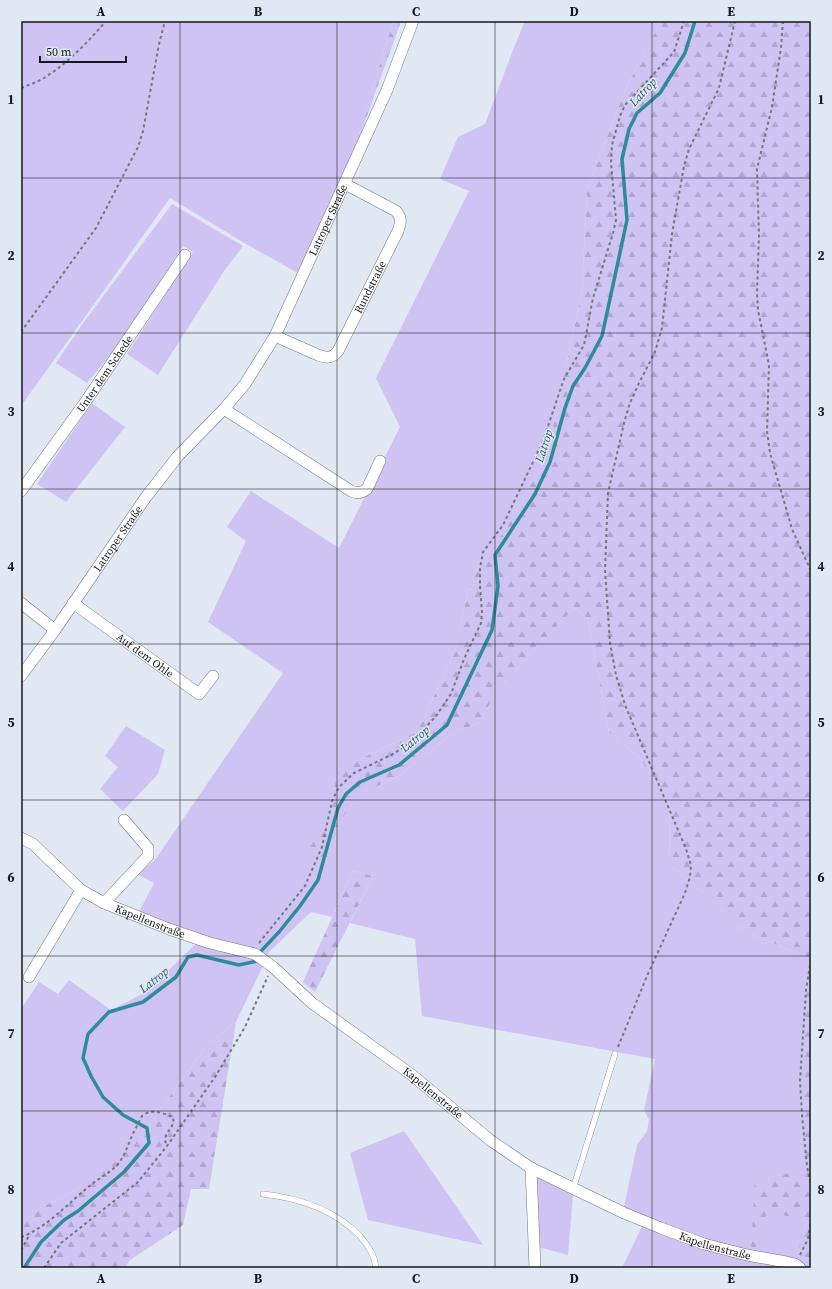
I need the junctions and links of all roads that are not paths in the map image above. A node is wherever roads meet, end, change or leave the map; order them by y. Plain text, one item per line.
1 (413, 21) edge
2 (345, 184) junction
3 (185, 255) dead end
4 (275, 336) junction
5 (224, 409) junction
6 (380, 461) dead end
7 (21, 491) edge
8 (21, 603) edge
9 (73, 603) junction
10 (55, 630) junction
11 (21, 676) edge
12 (213, 676) dead end
13 (124, 820) dead end
14 (21, 838) edge
15 (81, 890) junction
16 (104, 903) junction
17 (29, 977) dead end
18 (615, 1054) road end
19 (531, 1168) junction
20 (573, 1189) junction
21 (263, 1194) dead end
22 (798, 1266) edge
23 (376, 1268) edge
24 (535, 1268) edge

1 - 2 street, Latroper Straße
2 - 4 street, Latroper Straße
2 - 4 street, Rundstraße
3 - 7 street, Unter dem Schede
4 - 5 street, Latroper Straße
5 - 6 street
5 - 9 street, Latroper Straße
8 - 10 street
9 - 10 street, Latroper Straße
9 - 12 street, Auf dem Ohle
10 - 11 street, Latroper Straße
13 - 16 street
14 - 15 street, Kapellenstraße
15 - 16 street, Kapellenstraße
15 - 17 street
16 - 19 street, Kapellenstraße
18 - 20 lane
19 - 20 street, Kapellenstraße
19 - 24 street
20 - 22 street, Kapellenstraße
21 - 23 lane

